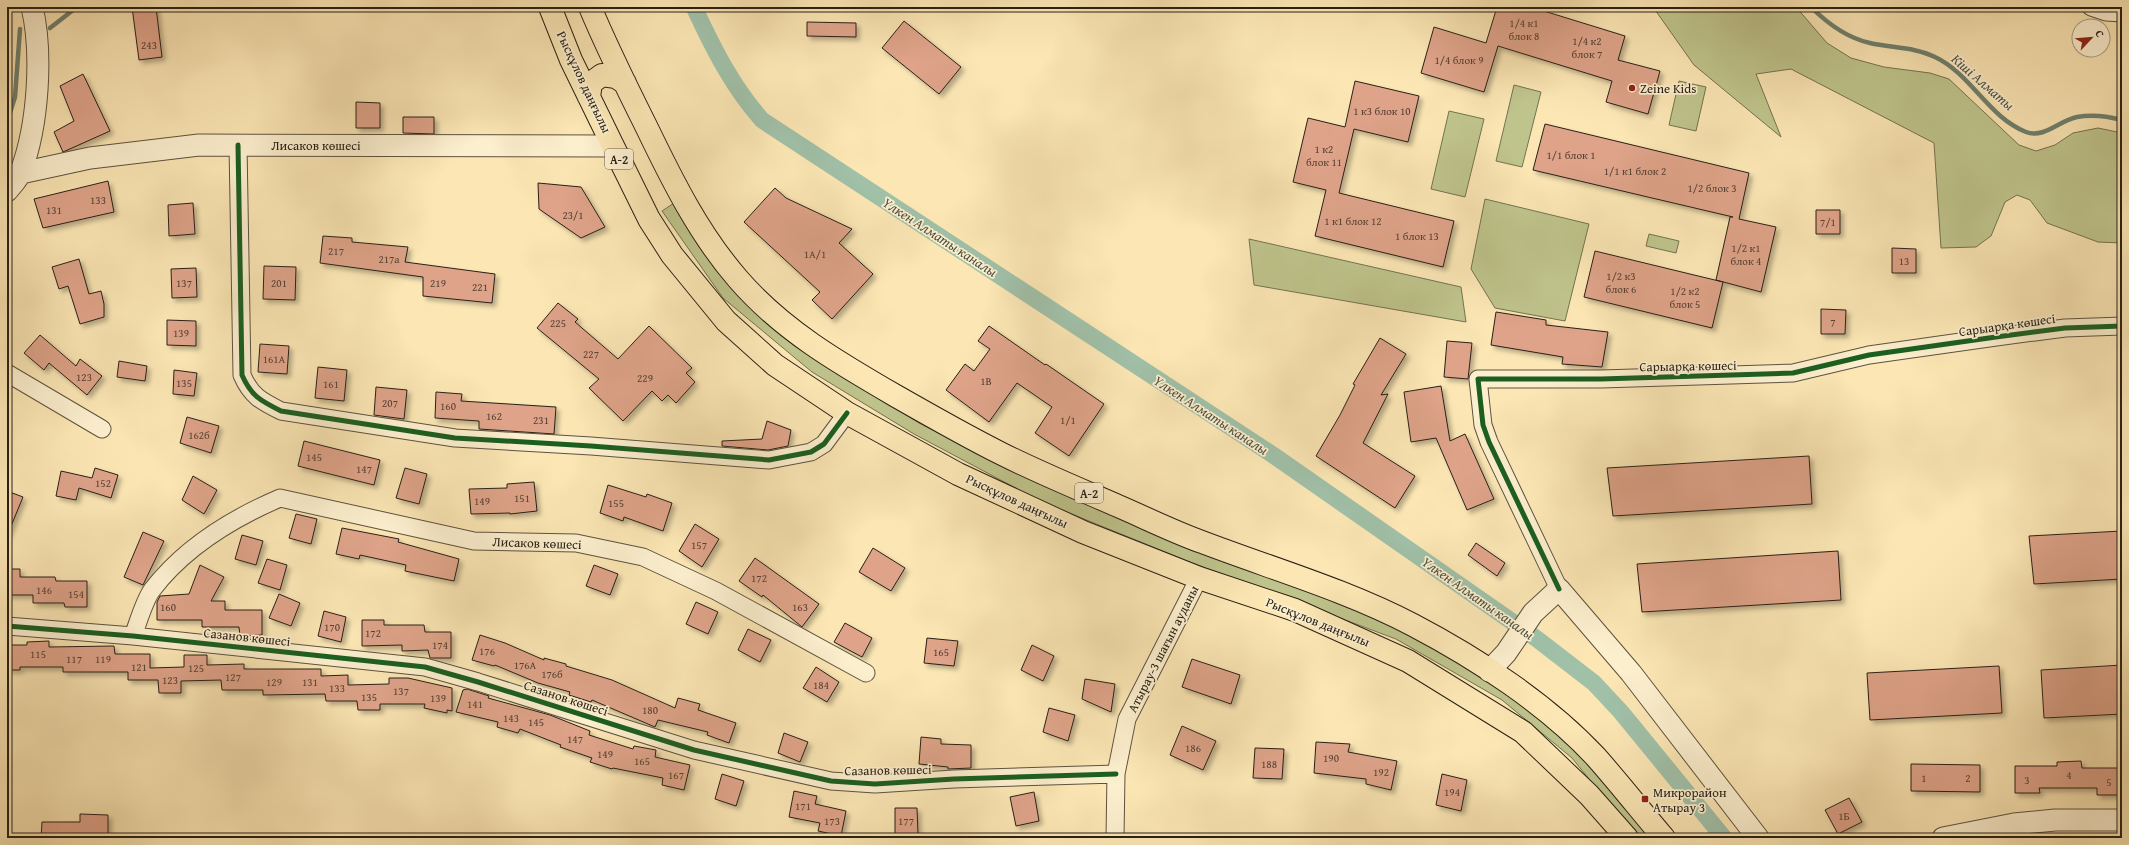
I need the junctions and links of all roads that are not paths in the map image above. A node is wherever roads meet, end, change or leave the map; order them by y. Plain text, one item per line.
1 (32, 7) edge
2 (550, 7) edge
3 (590, 7) edge
4 (2091, 7) edge
5 (2122, 13) edge
6 (624, 83) junction
7 (589, 97) junction
8 (238, 145) junction
9 (613, 146) junction
10 (21, 173) junction
11 (7, 191) edge
12 (2122, 326) edge
13 (7, 373) edge
14 (847, 413) junction
15 (102, 429) dead end
16 (1199, 578) junction
17 (1558, 589) junction
18 (7, 626) edge
19 (133, 636) junction
20 (1490, 671) junction
21 (866, 673) dead end
22 (1116, 774) junction
23 (2122, 820) edge
24 (1115, 838) edge
25 (1627, 838) edge
26 (1664, 838) edge
27 (1758, 838) edge
28 (1943, 838) edge

1 - 10 street
2 - 7 main road, Рысқұлов даңғылы / A-2
3 - 6 main road, A-2
4 - 5 street
6 - 7 main road
6 - 20 main road, A-2
7 - 9 main road, Рысқұлов даңғылы / A-2
8 - 9 street, Лисаков көшесі
8 - 10 street, Лисаков көшесі
8 - 14 street
9 - 14 main road, Рысқұлов даңғылы / A-2
10 - 11 street
12 - 17 street, Сарыарқа көшесі
13 - 15 street
14 - 16 main road, Рысқұлов даңғылы / A-2
16 - 22 street, Атырау-3 шағын ауданы
16 - 25 main road, Рысқұлов даңғылы / A-2
17 - 20 street
17 - 27 street
18 - 19 street, Сазанов көшесі
19 - 21 street, Лисаков көшесі
19 - 22 street, Сазанов көшесі
20 - 26 main road, A-2
22 - 24 street, Атырау-3 шағын ауданы
23 - 28 street

